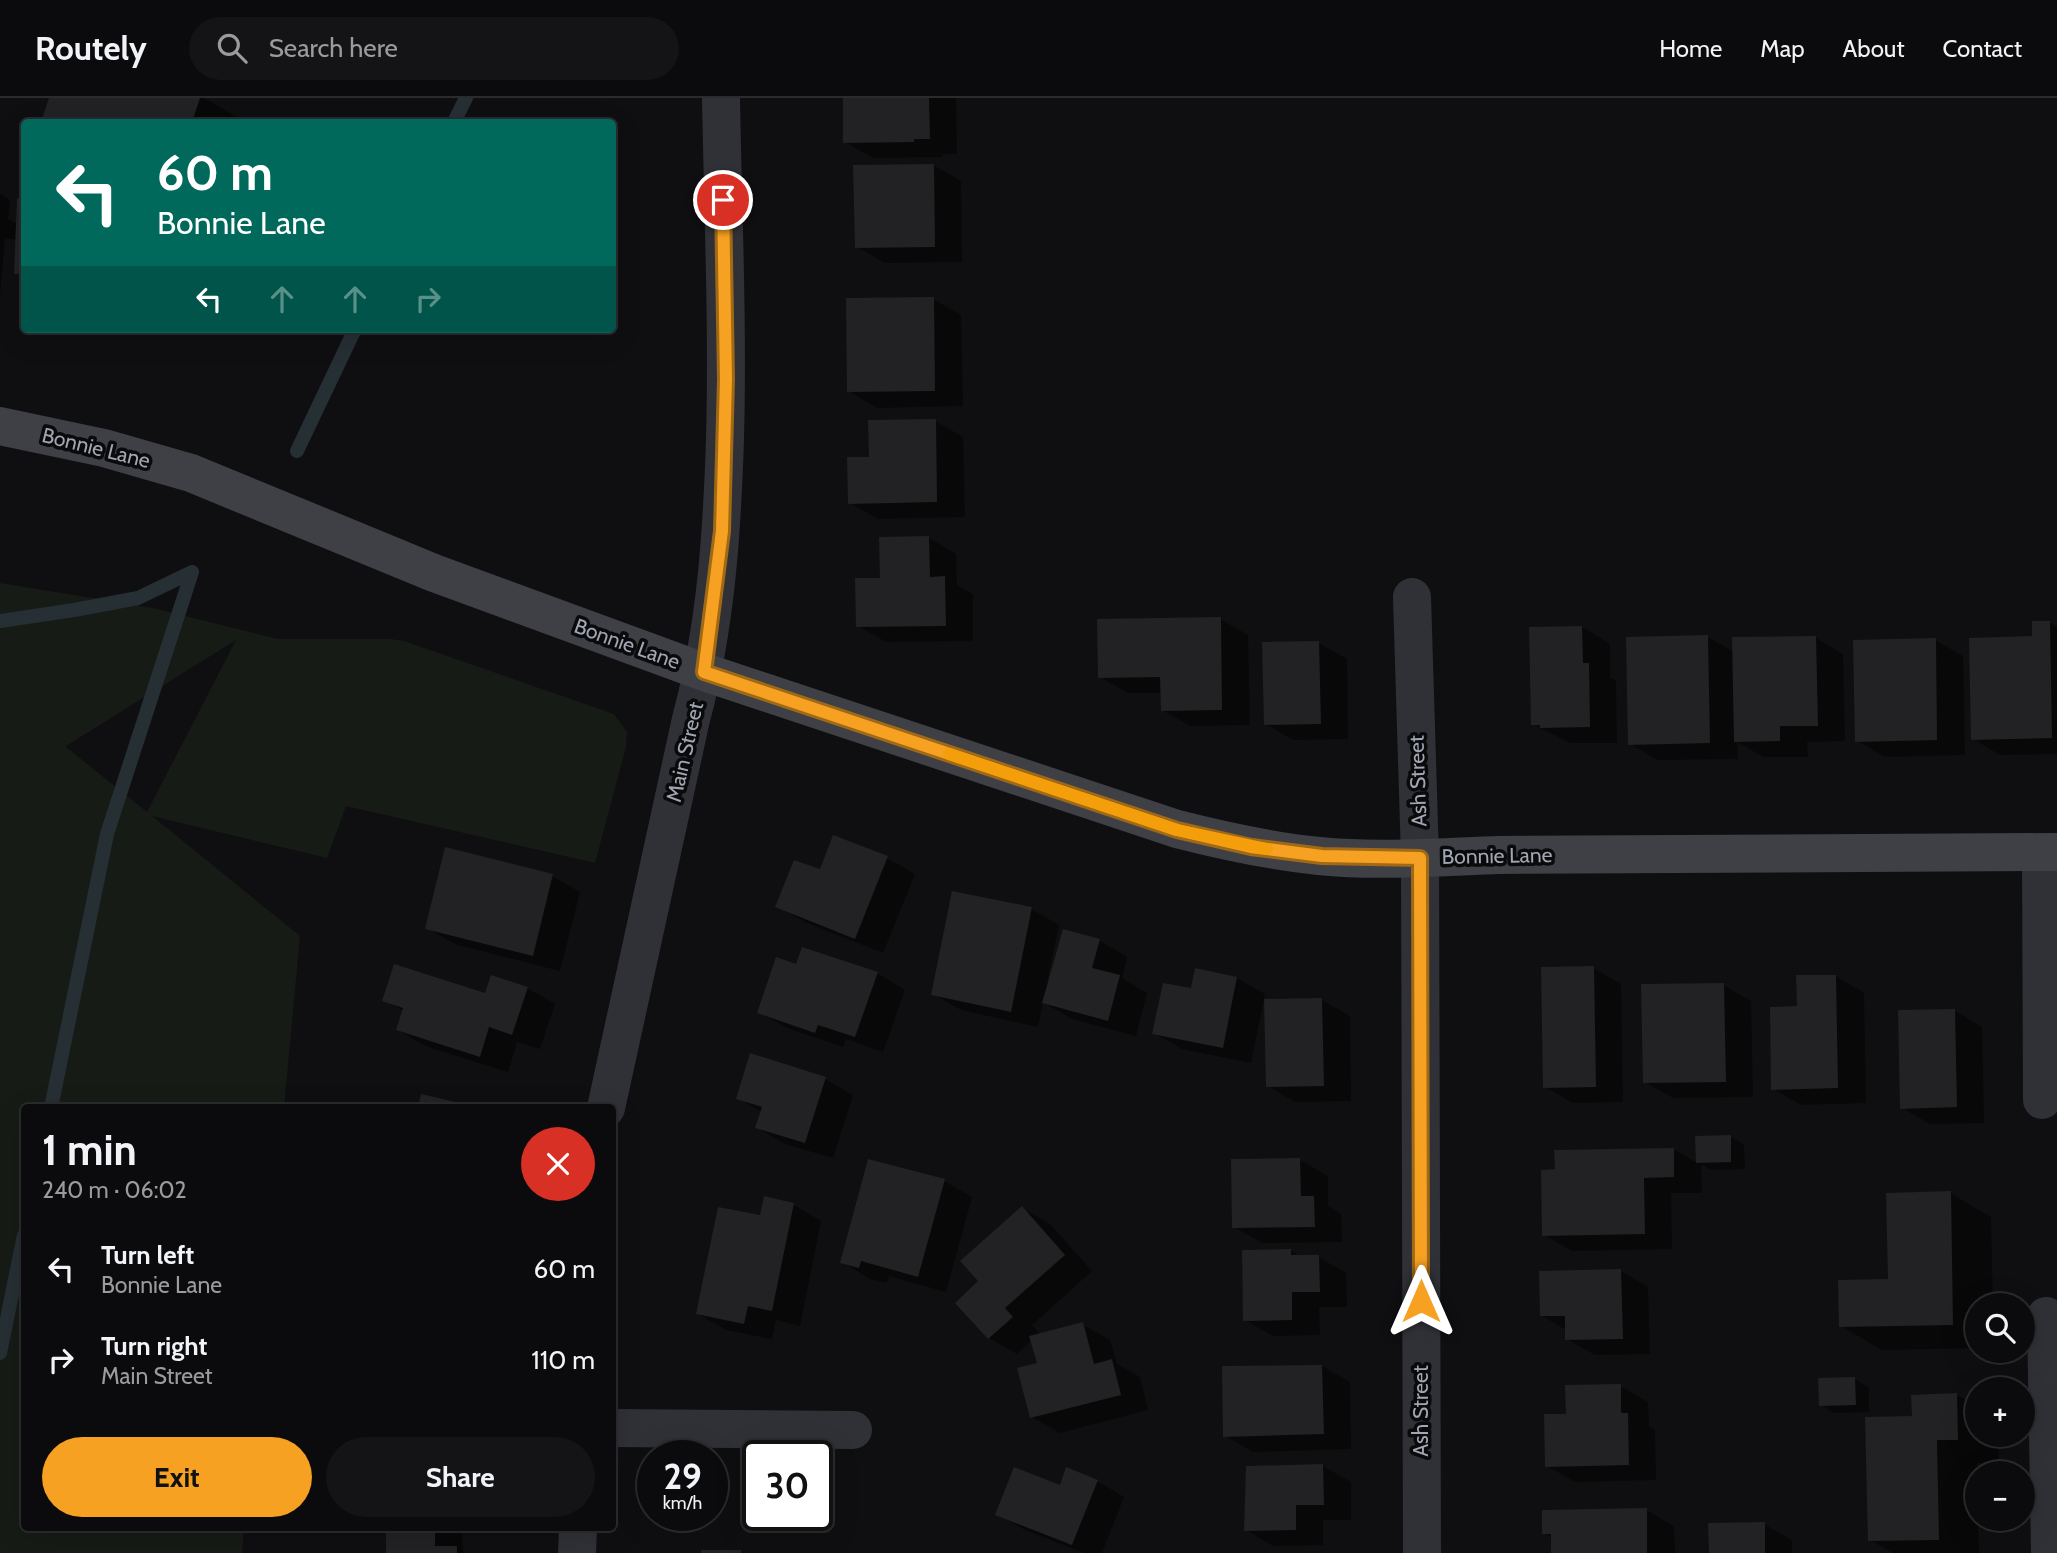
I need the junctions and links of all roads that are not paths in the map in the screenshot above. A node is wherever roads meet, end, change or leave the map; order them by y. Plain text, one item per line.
1 (721, 98) edge
2 (0, 426) edge
3 (1412, 597) dead end
4 (704, 672) junction
5 (2049, 852) edge
6 (1420, 858) junction
7 (2042, 1100) dead end
8 (607, 1104) edge
9 (2046, 1316) dead end
10 (616, 1428) edge
11 (853, 1430) dead end
12 (578, 1531) edge
13 (577, 1553) edge
14 (1422, 1553) edge
15 (2050, 1553) edge

1 - 4 street, Main Street
2 - 4 street, Bonnie Lane
3 - 6 street, Ash Street
4 - 6 street, Bonnie Lane
4 - 8 street, Main Street
5 - 6 street, Bonnie Lane
5 - 7 street
6 - 14 street, Ash Street
9 - 15 street
10 - 11 street
12 - 13 street

